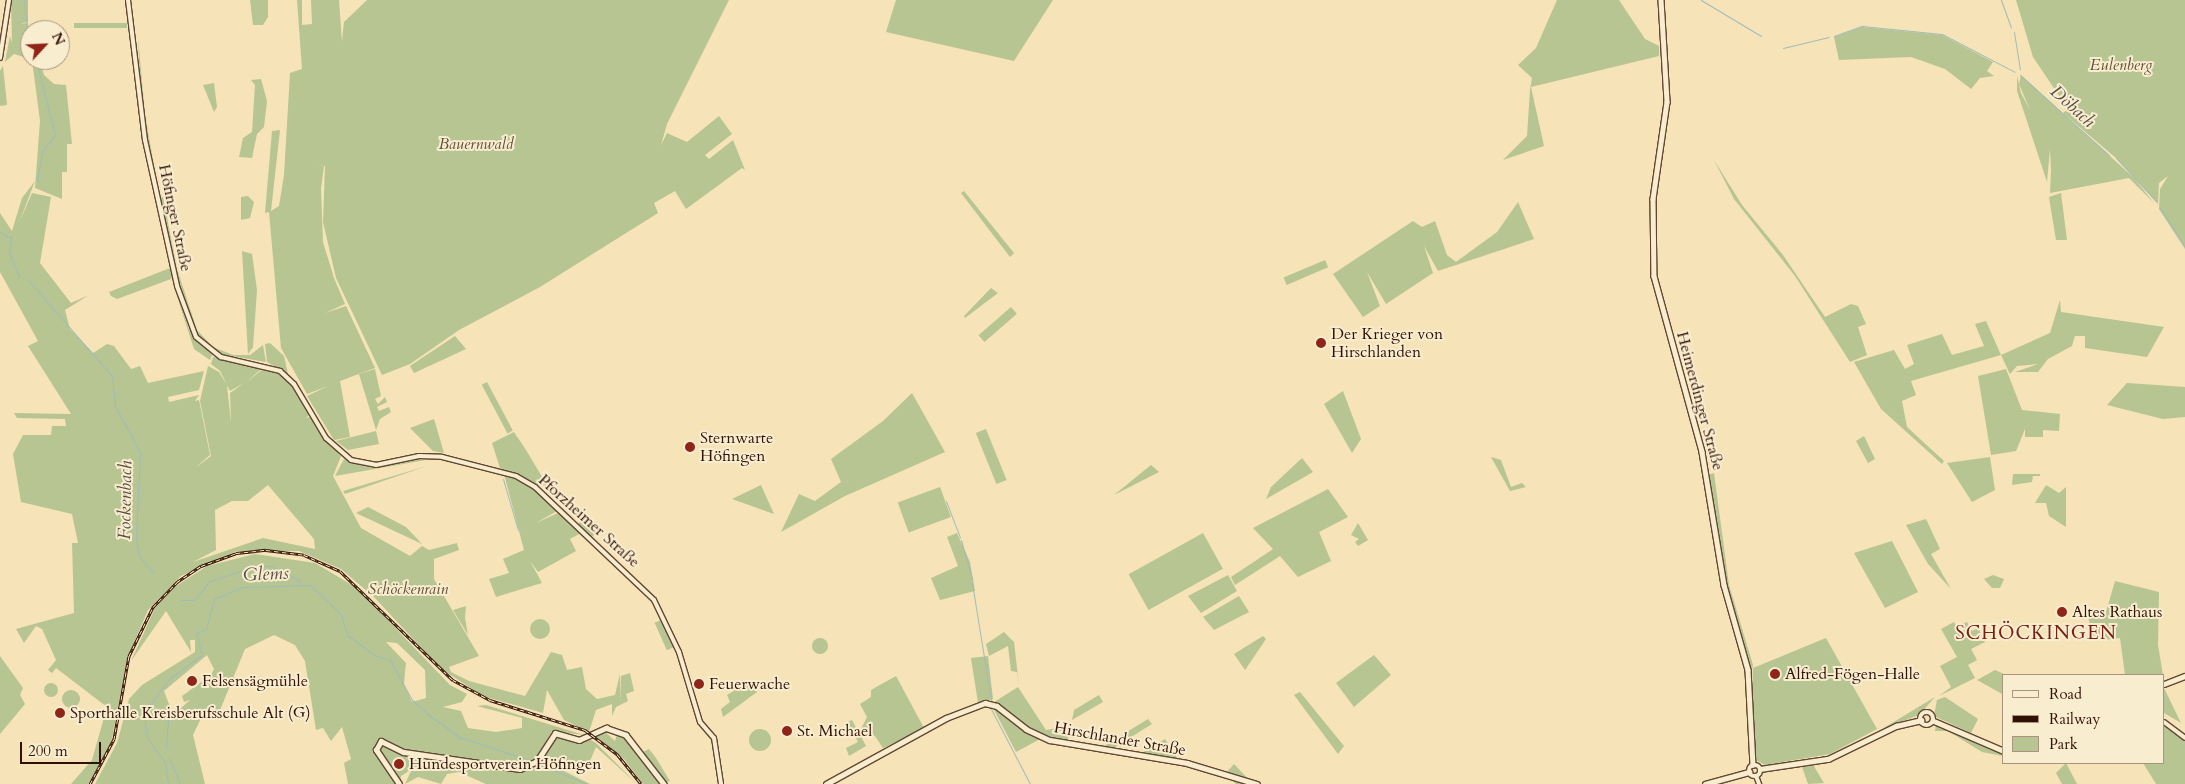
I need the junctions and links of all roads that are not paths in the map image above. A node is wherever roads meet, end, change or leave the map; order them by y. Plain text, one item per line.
1 (9, 0) edge
2 (128, 0) edge
3 (1661, 0) edge
4 (0, 58) edge
5 (287, 376) joint
6 (2185, 676) edge
7 (2165, 684) edge
8 (1920, 720) junction
9 (1934, 720) junction
10 (2165, 723) edge
11 (2185, 738) edge
12 (2002, 749) edge
13 (1753, 765) junction
14 (1760, 770) junction
15 (1750, 772) junction
16 (1756, 776) junction
17 (399, 784) edge
18 (664, 784) edge
19 (721, 784) edge
20 (826, 784) edge
21 (1257, 784) edge
22 (1705, 784) edge
23 (1759, 784) edge

1 - 4 street
2 - 5 street, Höfinger Straße
3 - 13 main road, Heimerdinger Straße
5 - 19 street, Pforzheimer Straße
6 - 7 main road
8 - 9 main road
8 - 9 main road
8 - 14 main road
9 - 12 main road
10 - 11 street
13 - 14 main road
13 - 15 main road
14 - 16 main road
15 - 16 main road
15 - 22 main road
16 - 23 street
17 - 18 main road
20 - 21 main road, Hirschlander Straße

